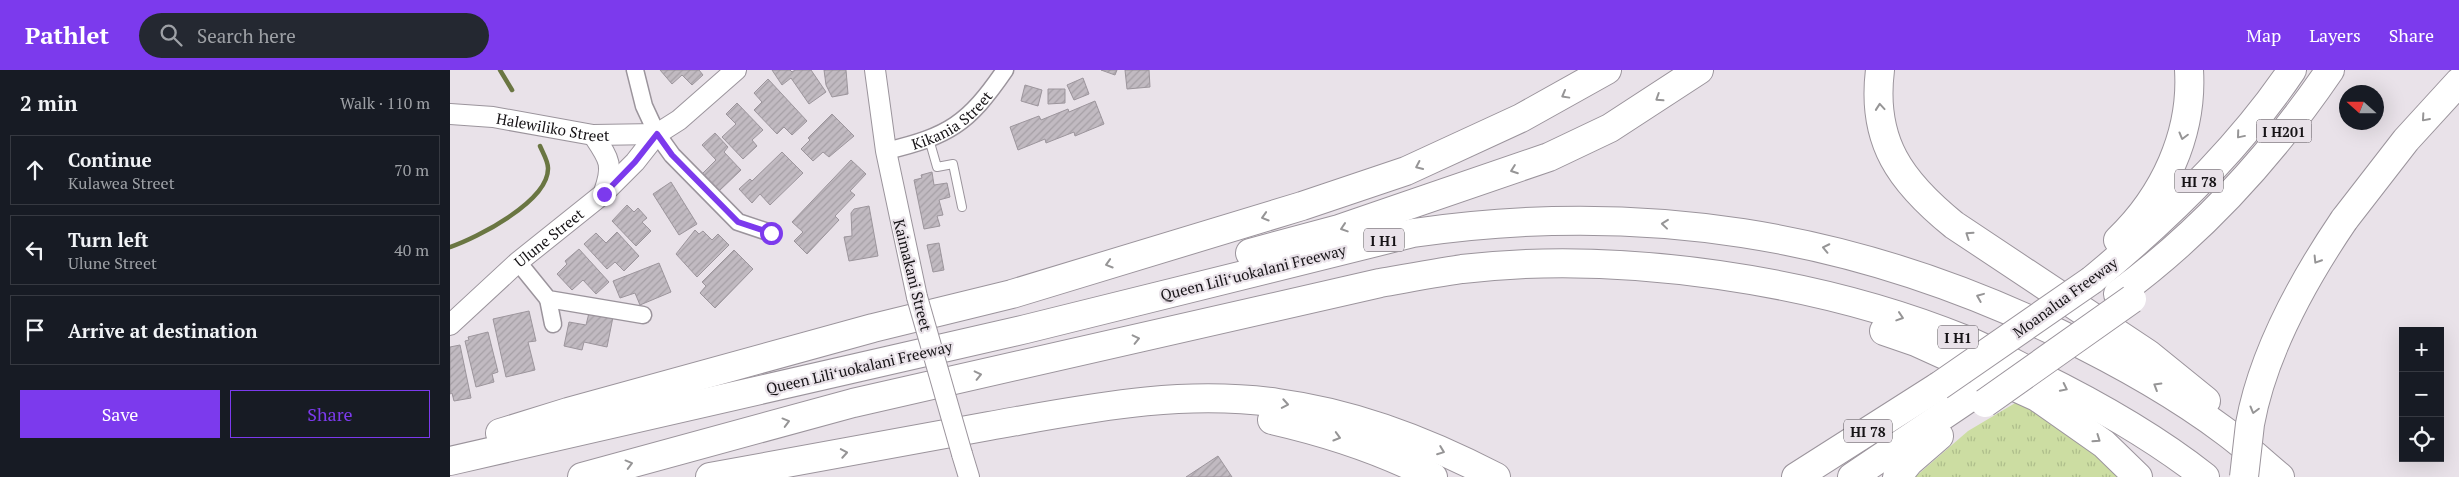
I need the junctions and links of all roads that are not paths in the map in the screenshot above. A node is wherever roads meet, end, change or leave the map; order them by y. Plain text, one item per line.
1 (635, 70) edge
2 (736, 70) edge
3 (875, 70) edge
4 (1005, 70) edge
5 (1607, 70) edge
6 (1699, 70) edge
7 (1880, 70) edge
8 (2189, 70) edge
9 (2292, 70) edge
10 (2330, 70) edge
11 (2459, 82) edge
12 (450, 114) edge
13 (657, 134) junction
14 (593, 135) junction
15 (928, 139) junction
16 (886, 151) junction
17 (604, 194) junction
18 (962, 207) dead end
19 (771, 233) dead end
20 (518, 262) junction
21 (1681, 271) junction
22 (2085, 277) junction
23 (548, 299) junction
24 (643, 314) dead end
25 (553, 324) dead end
26 (450, 325) edge
27 (1026, 328) junction
28 (1978, 400) junction
29 (942, 434) junction
30 (450, 449) edge
31 (450, 461) edge
32 (582, 477) edge
33 (710, 477) edge
34 (969, 477) edge
35 (1434, 477) edge
36 (1496, 477) edge
37 (1795, 477) edge
38 (1852, 477) edge
39 (1897, 477) edge
40 (2138, 477) edge
41 (2205, 477) edge
42 (2244, 477) edge
43 (2282, 477) edge

1 - 13 street
2 - 13 street, Ulune Street
3 - 16 street, Kaimakani Street
4 - 15 street, Kikania Street
5 -> 30 highway
6 -> 27 highway
43 -> 7 highway
8 -> 22 highway
9 -> 22 highway, Moanalua Freeway / HI 78
10 - 28 highway, I H201, bridge
11 -> 42 highway, bridge
12 - 14 street, Halewiliko Street
13 - 14 street, Halewiliko Street
13 - 17 street, Ulune Street
13 - 19 street
14 - 17 street
15 - 16 street, Kikania Street
15 - 18 lane
16 - 34 street, Kaimakani Street, bridge
17 - 20 street, Ulune Street
20 - 23 street
20 - 26 street, Ulune Street
32 -> 21 highway, I H1
21 -> 40 highway
21 -> 41 highway, I H1
22 - 37 highway
23 - 24 street
23 - 25 street
27 - 31 highway, Queen Liliʻuokalani Freeway / I H1
43 -> 27 highway, Queen Liliʻuokalani Freeway / I H1
28 - 38 highway, HI 78
28 - 39 highway
33 -> 29 highway
29 -> 35 highway
29 -> 36 highway

